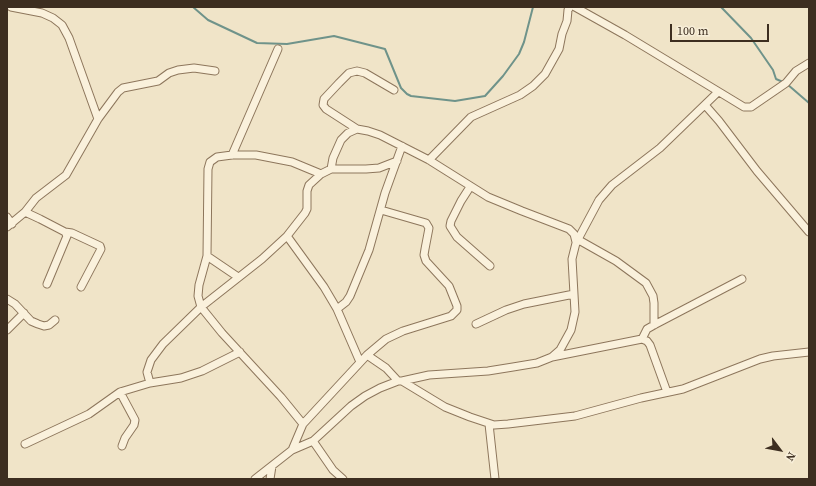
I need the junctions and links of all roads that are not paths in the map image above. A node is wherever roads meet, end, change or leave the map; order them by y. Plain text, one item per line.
1 (11, 7) edge
2 (570, 7) edge
3 (575, 7) edge
4 (278, 49) dead end
5 (809, 63) edge
6 (215, 71) dead end
7 (394, 90) dead end
8 (718, 92) junction
9 (705, 105) junction
10 (98, 119) junction
11 (357, 129) junction
12 (402, 146) junction
13 (232, 155) junction
14 (428, 160) junction
15 (397, 161) junction
16 (331, 169) junction
17 (320, 174) junction
18 (470, 187) junction
19 (381, 210) junction
20 (25, 212) junction
21 (7, 217) edge
22 (10, 226) edge
23 (65, 232) junction
24 (809, 232) edge
25 (287, 236) junction
26 (576, 241) junction
27 (207, 256) junction
28 (490, 266) dead end
29 (238, 277) junction
30 (742, 279) dead end
31 (47, 284) dead end
32 (81, 287) dead end
33 (574, 294) junction
34 (7, 299) edge
35 (201, 307) junction
36 (337, 309) junction
37 (24, 313) junction
38 (55, 320) dead end
39 (476, 324) dead end
40 (654, 325) junction
41 (7, 330) edge
42 (642, 339) junction
43 (240, 352) junction
44 (809, 352) edge
45 (366, 355) junction
46 (552, 357) junction
47 (360, 362) junction
48 (400, 381) junction
49 (150, 383) junction
50 (120, 392) junction
51 (667, 392) junction
52 (303, 424) junction
53 (489, 424) junction
54 (312, 441) junction
55 (25, 444) dead end
56 (122, 446) dead end
57 (292, 450) junction
58 (272, 466) junction
59 (255, 479) edge
60 (270, 479) edge
61 (343, 479) edge
62 (495, 479) edge

1 - 10 street
2 - 14 street
3 - 8 street
4 - 13 street
5 - 8 street
6 - 10 street
7 - 11 street
8 - 9 street
9 - 24 street
9 - 26 street
10 - 20 street
11 - 12 street
11 - 16 street
12 - 14 street
12 - 15 street
13 - 17 street
13 - 27 street
14 - 18 street
15 - 16 street
15 - 19 street
16 - 17 street
17 - 25 street
18 - 26 street
18 - 28 street
19 - 36 street
19 - 45 street
20 - 22 street
20 - 23 street
21 - 22 street
23 - 31 street
23 - 32 street
25 - 29 street
25 - 36 street
26 - 33 street
26 - 40 street
27 - 29 street
27 - 35 street
29 - 35 street
30 - 40 street
33 - 39 street
33 - 46 street
34 - 37 street
35 - 43 street
35 - 49 street
36 - 47 street
37 - 38 street
37 - 41 street
40 - 42 street
42 - 46 street
42 - 51 street
43 - 49 street
43 - 52 street
44 - 51 street
45 - 47 street
45 - 48 street
46 - 48 street
47 - 52 street
48 - 53 street
48 - 54 street
49 - 50 street
50 - 55 street
50 - 56 street
51 - 53 street
52 - 57 street
53 - 62 street
54 - 57 street
54 - 61 street
57 - 58 street
58 - 59 street
58 - 60 street

